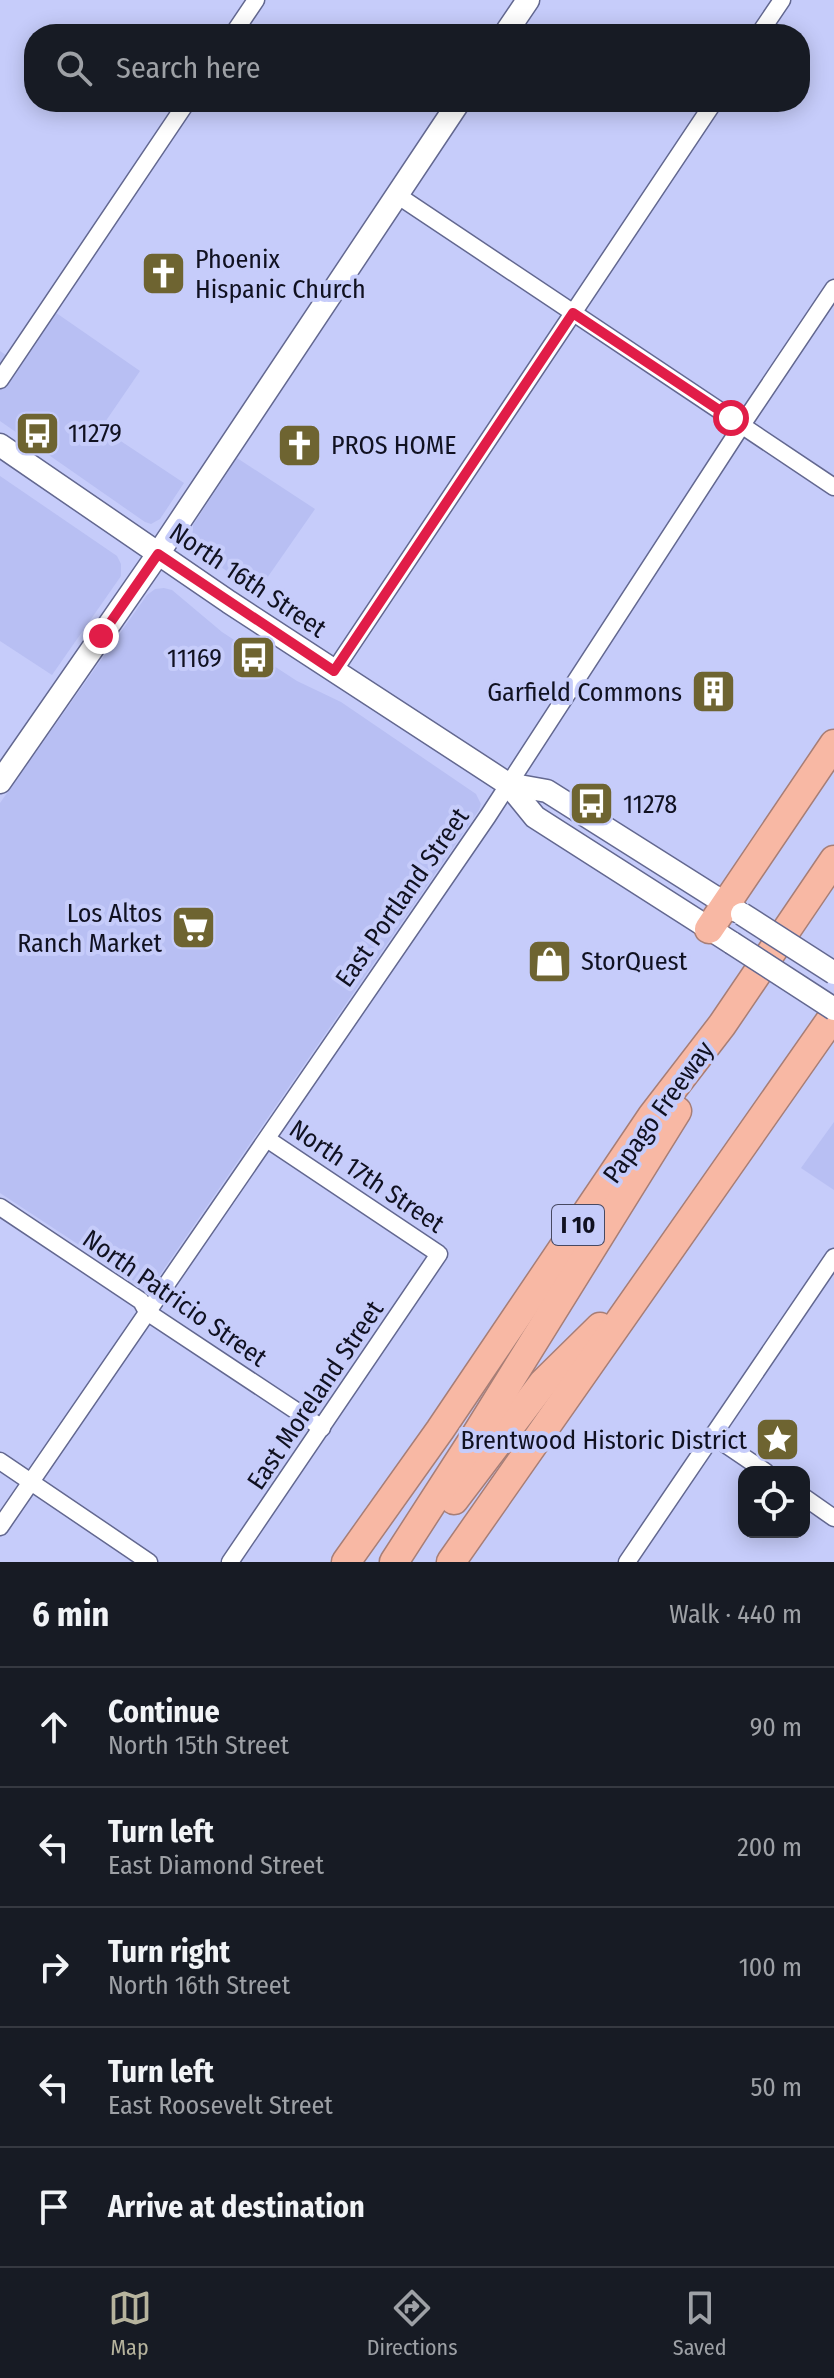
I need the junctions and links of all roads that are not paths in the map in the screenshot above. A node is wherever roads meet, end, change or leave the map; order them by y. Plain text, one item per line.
1 (256, 0) edge
2 (528, 0) edge
3 (782, 0) edge
4 (240, 24) edge
5 (512, 24) edge
6 (766, 24) edge
7 (180, 112) edge
8 (452, 112) edge
9 (707, 112) edge
10 (397, 195) junction
11 (834, 288) edge
12 (573, 313) junction
13 (0, 380) edge
14 (742, 425) junction
15 (0, 445) edge
16 (834, 487) edge
17 (158, 554) junction
18 (334, 671) junction
19 (834, 744) edge
20 (0, 782) edge
21 (508, 784) junction
22 (834, 860) edge
23 (733, 909) junction
24 (721, 936) junction
25 (834, 973) edge
26 (834, 1009) edge
27 (834, 1015) edge
28 (722, 1025) junction
29 (267, 1139) junction
30 (0, 1207) edge
31 (439, 1254) joint
32 (834, 1257) edge
33 (647, 1283) junction
34 (147, 1312) junction
35 (322, 1428) junction
36 (713, 1436) junction
37 (0, 1461) edge
38 (757, 1466) edge
39 (31, 1481) junction
40 (810, 1501) edge
41 (834, 1518) edge
42 (375, 1524) junction
43 (0, 1527) edge
44 (457, 1556) edge
45 (149, 1562) edge
46 (230, 1562) edge
47 (327, 1562) edge
48 (346, 1562) edge
49 (394, 1562) edge
50 (410, 1562) edge
51 (627, 1562) edge

1 - 4 street
2 - 5 main road
3 - 6 street
7 - 13 street
8 - 10 main road
9 - 12 street
10 - 12 street
10 - 17 main road
11 - 14 street, East Portland Street
12 - 14 street
12 - 18 street
14 - 16 street
14 - 21 street, East Portland Street
15 - 17 main road, North 16th Street
17 - 18 main road, North 16th Street
17 - 20 main road
18 - 21 main road, North 16th Street
19 - 23 highway
21 - 23 main road, North 16th Street
21 - 24 main road, North 16th Street
21 - 29 street, East Portland Street
22 - 28 highway, Papago Freeway / I 10
23 - 24 highway
23 - 25 main road, North 16th Street, bridge
24 - 26 main road, North 16th Street, bridge
27 - 33 highway
28 - 42 highway, Papago Freeway / I 10
28 - 49 highway
29 - 31 street, North 17th Street
29 - 34 street, East Portland Street
30 - 34 street, North Patricio Street
31 - 35 street, East Moreland Street
32 - 36 street
33 - 44 highway
33 - 50 highway
34 - 35 street, North Patricio Street
34 - 39 street, East Portland Street
35 - 46 street, East Moreland Street
36 - 38 street
36 - 51 street
37 - 39 street
39 - 43 street, East Portland Street
39 - 45 street
40 - 41 street
42 - 47 highway
42 - 48 highway, Papago Freeway / I 10

